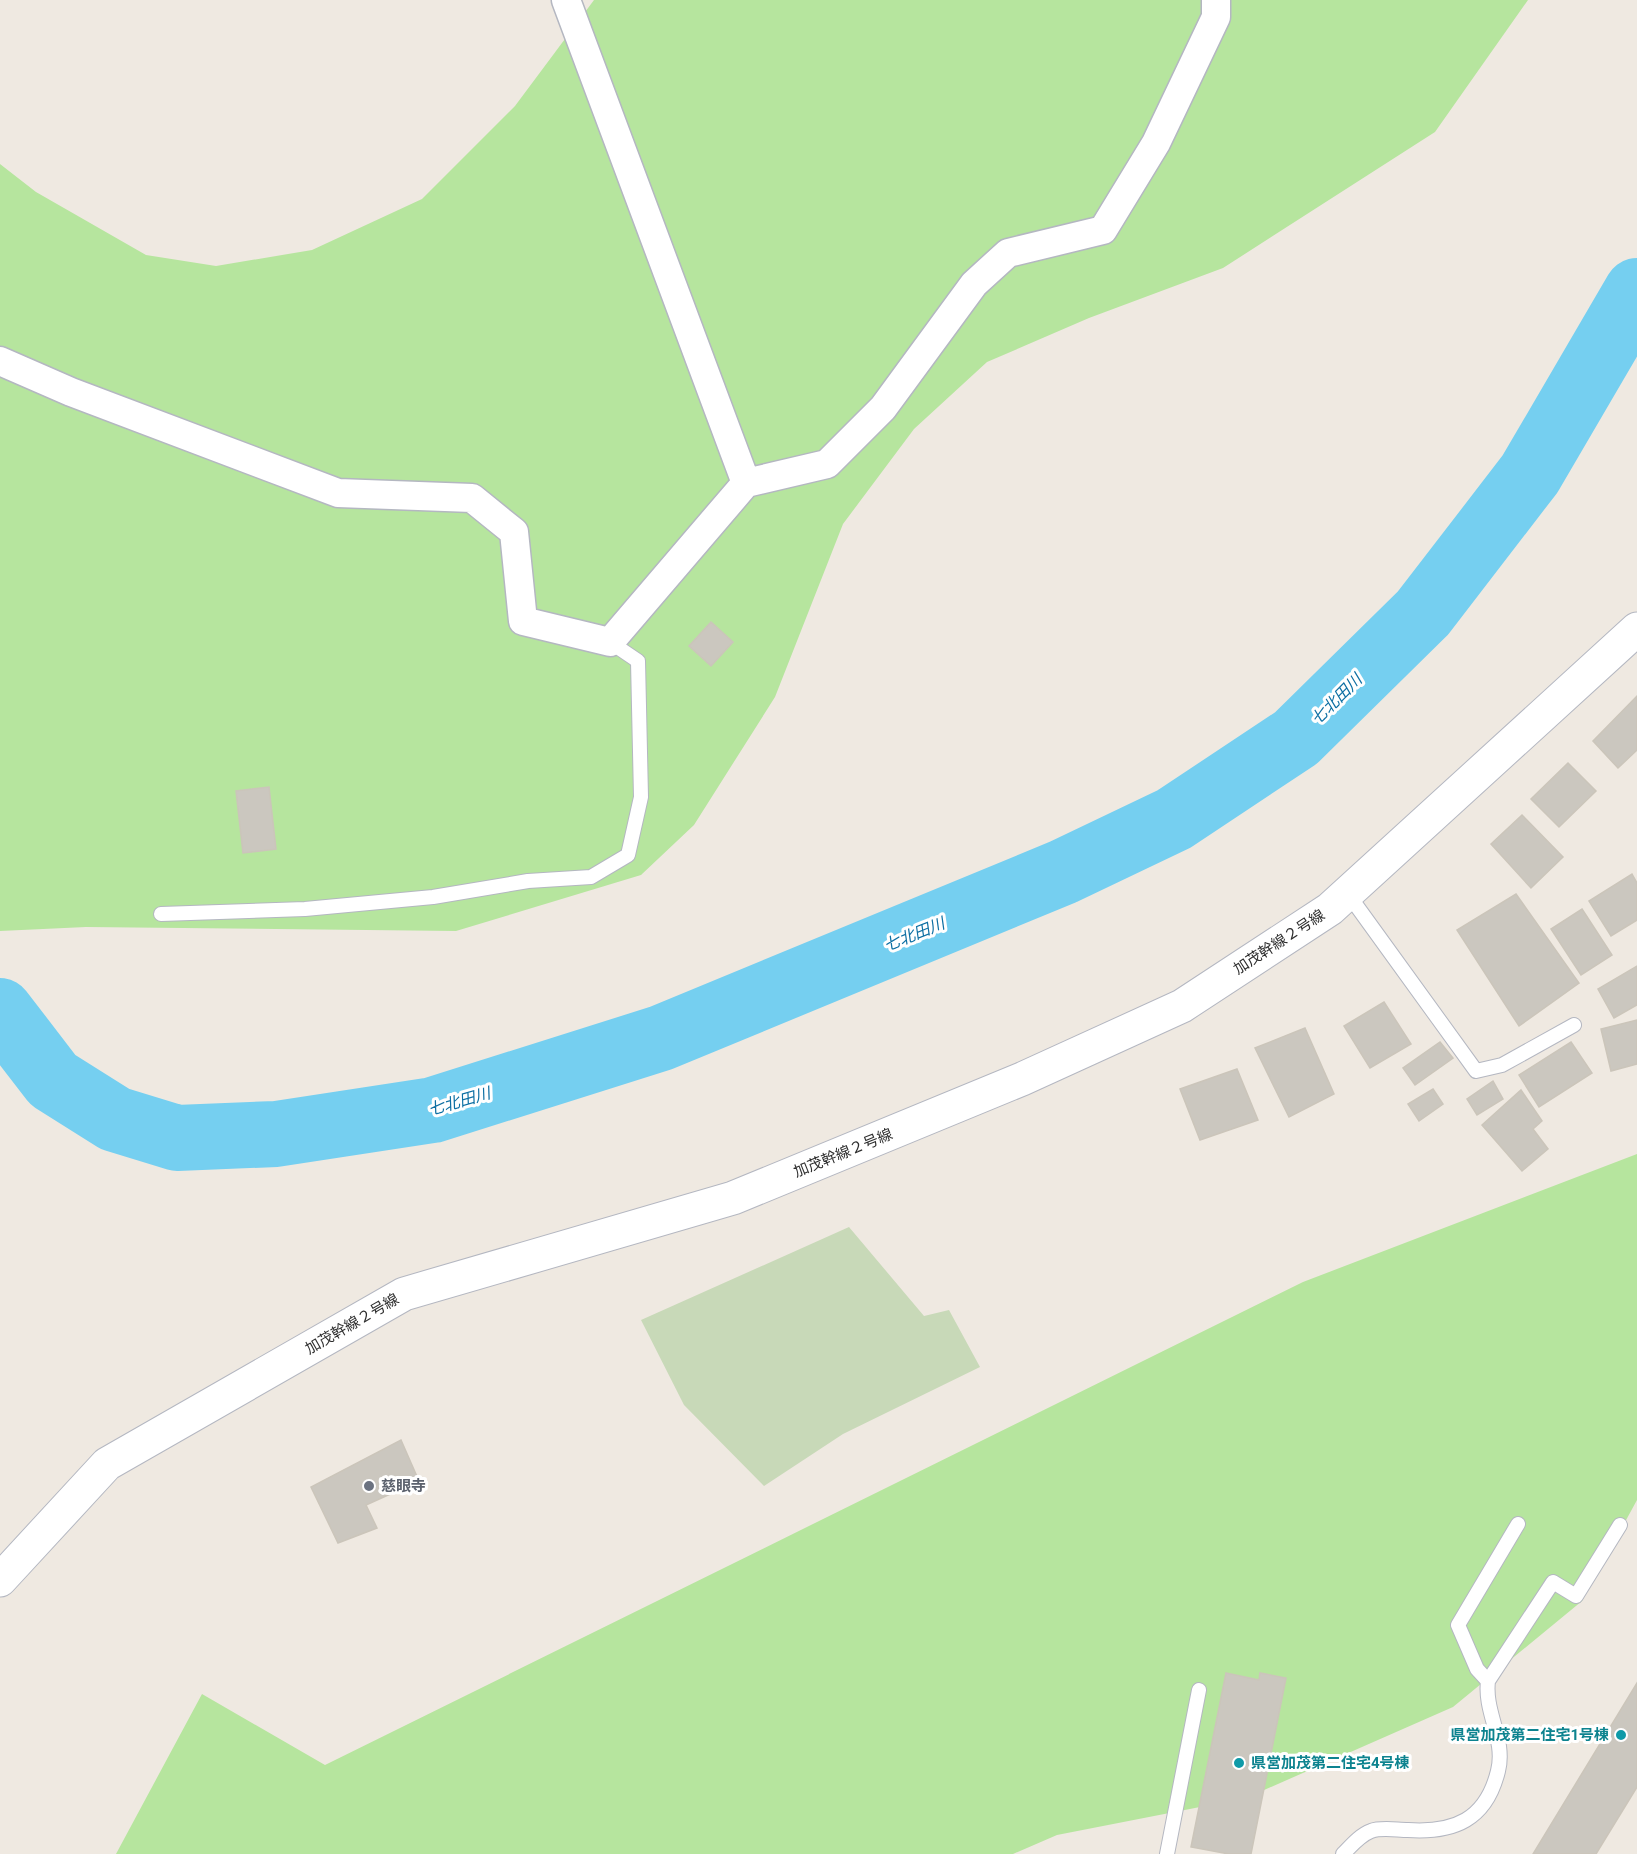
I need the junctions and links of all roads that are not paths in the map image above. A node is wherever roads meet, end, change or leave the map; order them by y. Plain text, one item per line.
1 (566, 0) edge
2 (1215, 0) edge
3 (0, 361) edge
4 (746, 483) junction
5 (1637, 629) edge
6 (610, 642) junction
7 (1347, 893) junction
8 (161, 914) dead end
9 (1574, 1025) dead end
10 (1518, 1524) dead end
11 (1620, 1525) dead end
12 (0, 1580) edge
13 (1488, 1681) junction
14 (1199, 1690) dead end
15 (1167, 1854) edge
16 (1343, 1854) edge

1 - 4 street
2 - 4 street
3 - 6 street
4 - 6 street
5 - 7 street, 加茂幹線２号線
6 - 8 lane
7 - 9 lane
7 - 12 street, 加茂幹線２号線
10 - 13 lane
11 - 13 lane
13 - 16 lane
14 - 15 lane

